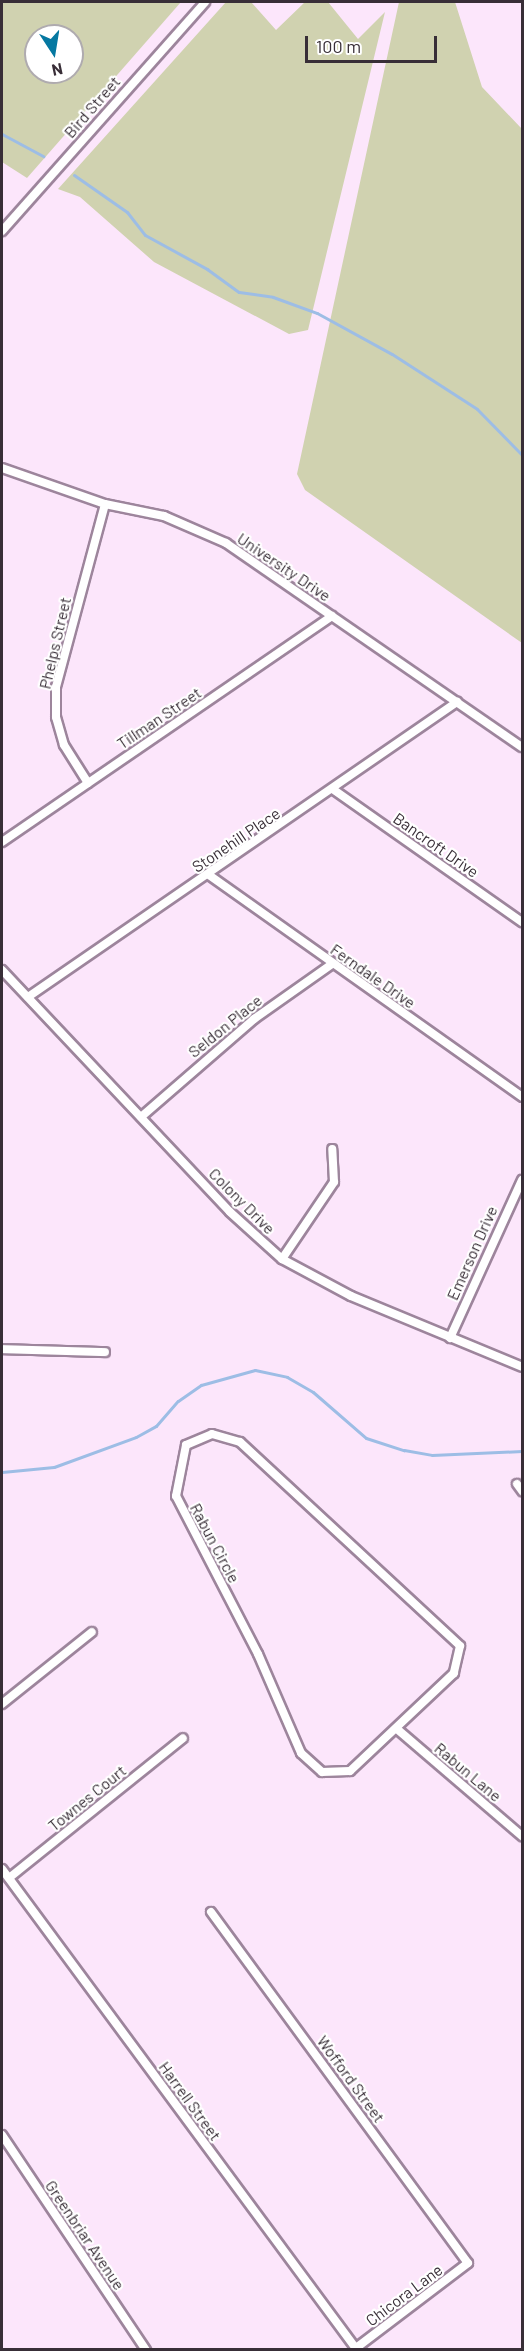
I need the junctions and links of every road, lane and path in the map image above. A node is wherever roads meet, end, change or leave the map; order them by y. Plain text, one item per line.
1 (205, 2) edge
2 (2, 231) edge
3 (2, 468) edge
4 (105, 504) junction
5 (332, 616) junction
6 (457, 702) junction
7 (522, 747) edge
8 (88, 783) junction
9 (334, 790) junction
10 (2, 842) edge
11 (209, 875) junction
12 (522, 922) edge
13 (332, 964) junction
14 (2, 970) edge
15 (28, 997) junction
16 (522, 1097) edge
17 (141, 1117) junction
18 (332, 1149) dead end
19 (522, 1180) edge
20 (282, 1259) junction
21 (450, 1338) junction
22 (2, 1349) edge
23 (105, 1352) dead end
24 (522, 1367) edge
25 (92, 1632) dead end
26 (2, 1704) edge
27 (397, 1729) junction
28 (183, 1738) dead end
29 (522, 1836) edge
30 (2, 1869) edge
31 (9, 1878) junction
32 (211, 1912) dead end
33 (2, 2135) edge
34 (468, 2263) joint
35 (146, 2349) edge
36 (356, 2349) edge

1 - 2 street, Bird Street
3 - 4 street, University Drive
4 - 5 street, University Drive
4 - 8 street, Phelps Street
5 - 6 street, University Drive
5 - 8 street, Tillman Street
6 - 7 street, University Drive
6 - 9 street, Stonehill Place
8 - 10 street, Tillman Street
9 - 11 street, Stonehill Place
9 - 12 street, Bancroft Drive
11 - 13 street, Ferndale Drive
11 - 15 street, Stonehill Place
13 - 16 street, Ferndale Drive
13 - 17 street, Seldon Place
14 - 15 street, Colony Drive
15 - 17 street, Colony Drive
17 - 20 street, Colony Drive
18 - 20 street
19 - 21 street, Emerson Drive
20 - 21 street, Colony Drive
21 - 24 street, Colony Drive
22 - 23 street
25 - 26 street
27 - 27 street, Rabun Circle
27 - 29 street, Rabun Lane
28 - 31 street, Townes Court
30 - 31 street, Harrell Street
31 - 36 street, Harrell Street
32 - 34 street, Wofford Street
33 - 35 street, Greenbriar Avenue
34 - 36 street, Chicora Lane

